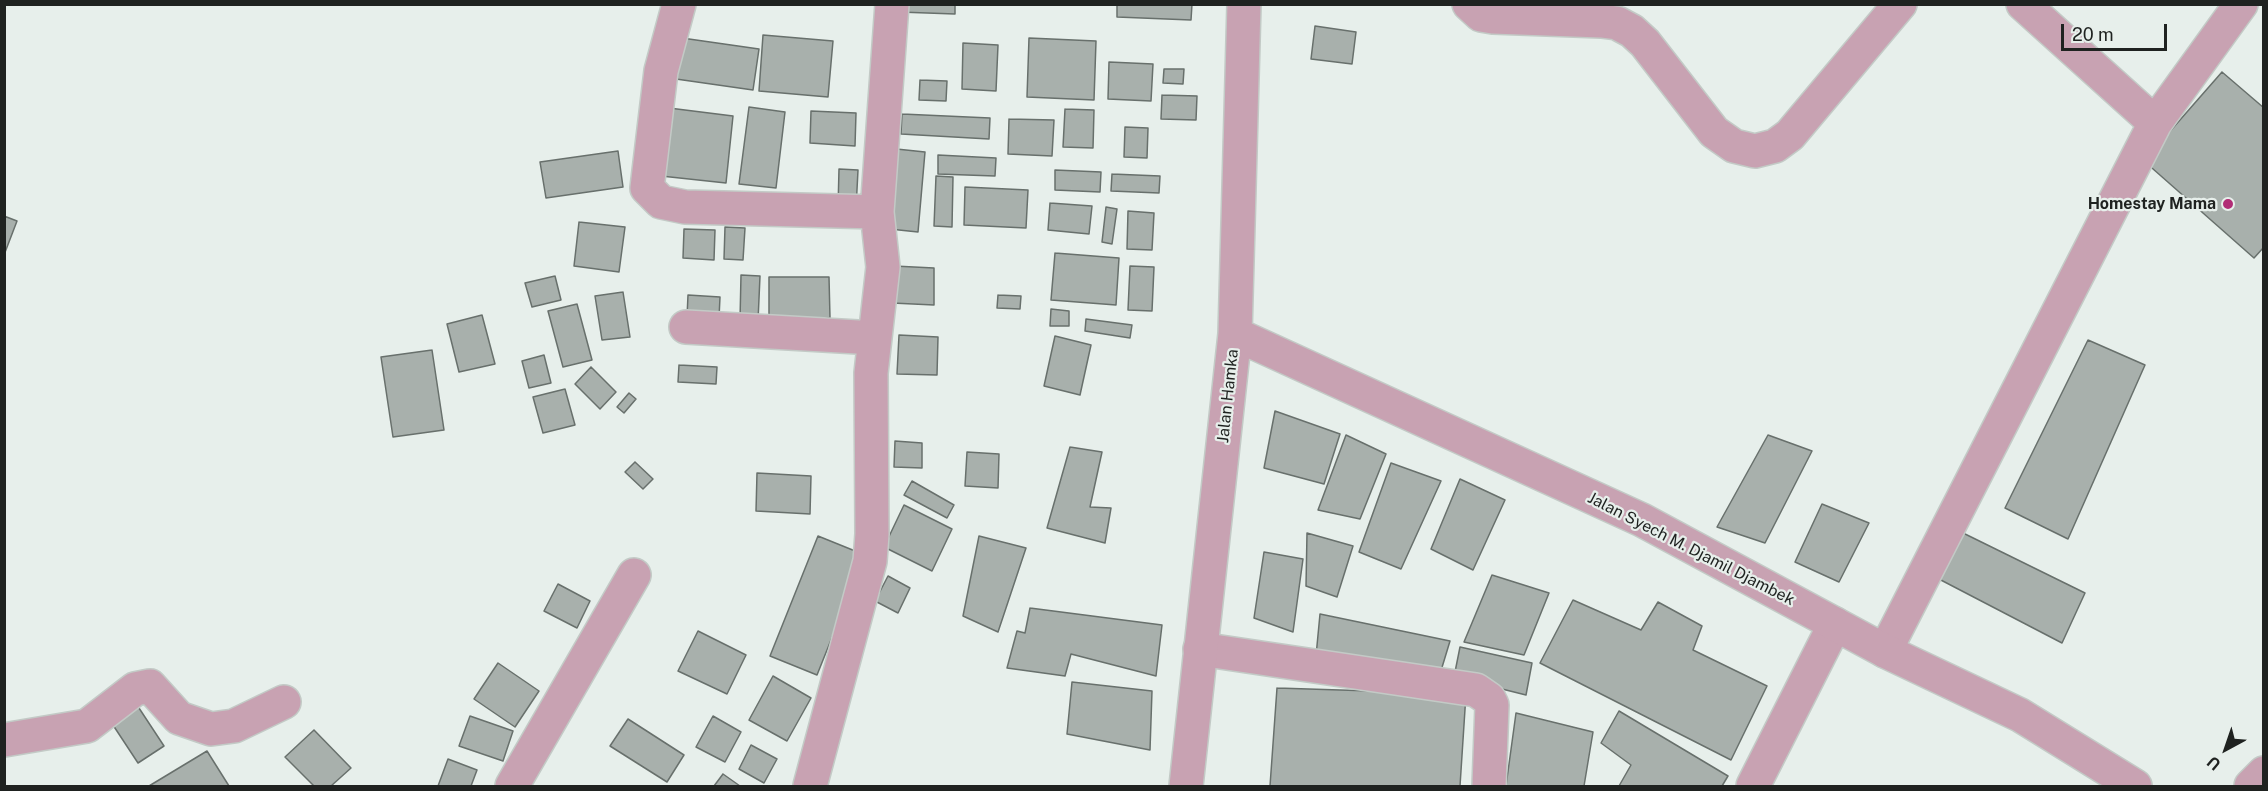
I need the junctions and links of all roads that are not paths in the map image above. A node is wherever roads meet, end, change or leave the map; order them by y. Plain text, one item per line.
1 (679, 4) edge
2 (892, 4) edge
3 (1244, 4) edge
4 (1469, 4) edge
5 (1899, 4) edge
6 (2023, 4) edge
7 (2241, 4) edge
8 (2256, 4) edge
9 (2264, 12) edge
10 (2155, 123) junction
11 (877, 212) junction
12 (686, 327) dead end
13 (1235, 334) junction
14 (875, 338) junction
15 (634, 575) dead end
16 (1835, 624) junction
17 (1200, 649) junction
18 (1885, 651) junction
19 (284, 702) dead end
20 (4, 740) edge
21 (2264, 773) edge
22 (512, 786) edge
23 (810, 786) edge
24 (1186, 786) edge
25 (1488, 786) edge
26 (1753, 786) edge
27 (2135, 786) edge
28 (2251, 786) edge

1 - 11 street
2 - 11 street
3 - 13 street, Jalan Hamka
4 - 5 street
6 - 10 street
7 - 10 street
8 - 9 street
10 - 18 street
11 - 14 street
12 - 14 street
13 - 16 street, Jalan Syech M. Djamil Djambek
13 - 17 street, Jalan Hamka
14 - 23 street
15 - 22 street
16 - 18 street, Jalan Syech M. Djamil Djambek
16 - 26 street
17 - 24 street, Jalan Hamka
17 - 25 street
18 - 27 street, Jalan Syech M. Djamil Djambek
19 - 20 street
21 - 28 street

